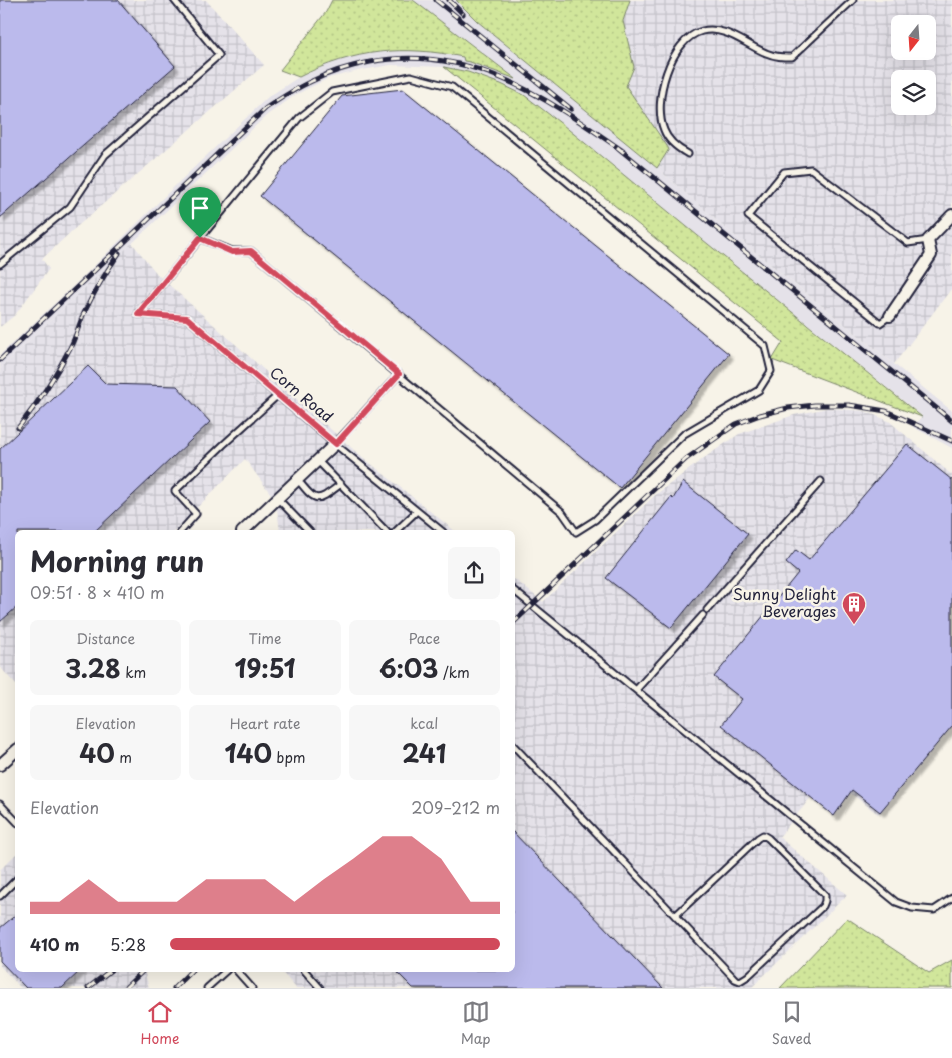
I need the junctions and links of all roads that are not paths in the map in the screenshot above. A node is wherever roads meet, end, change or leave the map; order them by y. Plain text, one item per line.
1 (174, 0) edge
2 (853, 0) edge
3 (688, 154) dead end
4 (952, 215) edge
5 (200, 238) junction
6 (928, 240) junction
7 (0, 264) edge
8 (890, 316) joint
9 (399, 374) junction
10 (278, 395) junction
11 (336, 444) junction
12 (318, 461) junction
13 (298, 480) junction
14 (822, 481) dead end
15 (341, 484) junction
16 (278, 499) junction
17 (417, 511) junction
18 (182, 530) edge
19 (244, 530) edge
20 (308, 530) edge
21 (385, 530) edge
22 (397, 530) edge
23 (441, 530) edge
24 (515, 591) edge
25 (707, 610) dead end
26 (703, 614) dead end
27 (636, 690) junction
28 (515, 747) edge
29 (15, 752) edge
30 (0, 765) edge
31 (0, 804) edge
32 (15, 819) edge
33 (15, 881) edge
34 (0, 896) edge
35 (952, 898) edge
36 (675, 916) junction
37 (225, 972) edge
38 (238, 972) edge
39 (306, 972) edge
40 (206, 988) edge
41 (252, 988) edge
42 (320, 988) edge

1 - 7 lane
2 - 3 lane
4 - 6 street
5 - 9 lane
5 - 9 lane
5 - 10 lane, Corn Road
6 - 8 street
6 - 8 lane
9 - 11 lane
10 - 11 lane, Corn Road
10 - 18 lane
11 - 12 street, Corn Road
11 - 17 lane
12 - 13 street, Corn Road
12 - 15 lane
13 - 15 lane
13 - 16 street, Corn Road
14 - 25 lane
15 - 21 lane
16 - 19 street, Corn Road
16 - 20 lane
17 - 22 lane
17 - 23 lane
24 - 27 lane
26 - 27 lane
27 - 35 lane
28 - 36 lane
29 - 30 street
31 - 32 lane
33 - 34 lane
36 - 36 lane
37 - 40 lane
38 - 41 lane
39 - 42 lane

